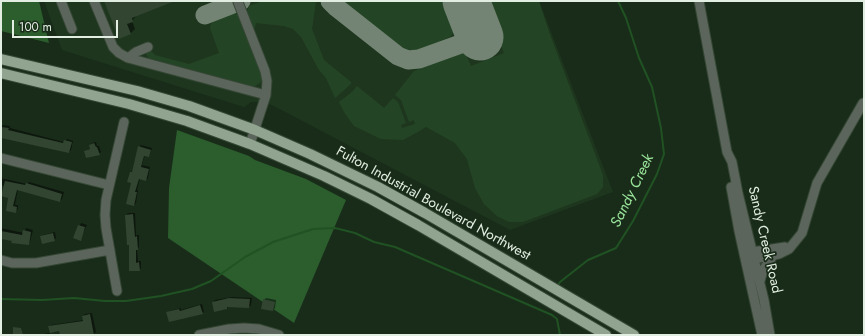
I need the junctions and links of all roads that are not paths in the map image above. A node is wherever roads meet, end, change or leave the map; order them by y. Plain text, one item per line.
1 (61, 1) edge
2 (94, 1) edge
3 (699, 1) edge
4 (238, 2) dead end
5 (72, 29) dead end
6 (148, 47) dead end
7 (1, 58) edge
8 (128, 58) junction
9 (1, 73) edge
10 (266, 95) junction
11 (864, 102) edge
12 (124, 122) dead end
13 (255, 130) junction
14 (250, 144) junction
15 (1, 158) edge
16 (109, 184) junction
17 (792, 244) junction
18 (110, 250) junction
19 (750, 256) junction
20 (773, 256) junction
21 (1, 260) edge
22 (760, 282) junction
23 (117, 291) dead end
24 (258, 332) edge
25 (199, 335) edge
26 (279, 335) edge
27 (606, 335) edge
28 (634, 335) edge
29 (762, 335) edge
30 (770, 335) edge

1 - 5 street
2 - 8 street
3 - 19 street, Sandy Creek Road
4 - 10 street
6 - 8 street
7 - 13 main road, Fulton Industrial Boulevard Northwest
8 - 10 street
9 - 14 main road, Fulton Industrial Boulevard Northwest
10 - 13 street
11 - 17 street
12 - 16 street
13 - 14 street
13 - 28 main road, Fulton Industrial Boulevard Northwest
14 - 27 main road, Fulton Industrial Boulevard Northwest
15 - 16 street
16 - 18 street
17 - 19 street
17 - 20 street
18 - 21 street
18 - 23 street
19 - 20 street
19 - 22 street, Sandy Creek Road
19 - 29 street, Sandy Creek Road
20 - 22 street
22 - 30 street, Sandy Creek Road
24 - 25 street
24 - 26 street

